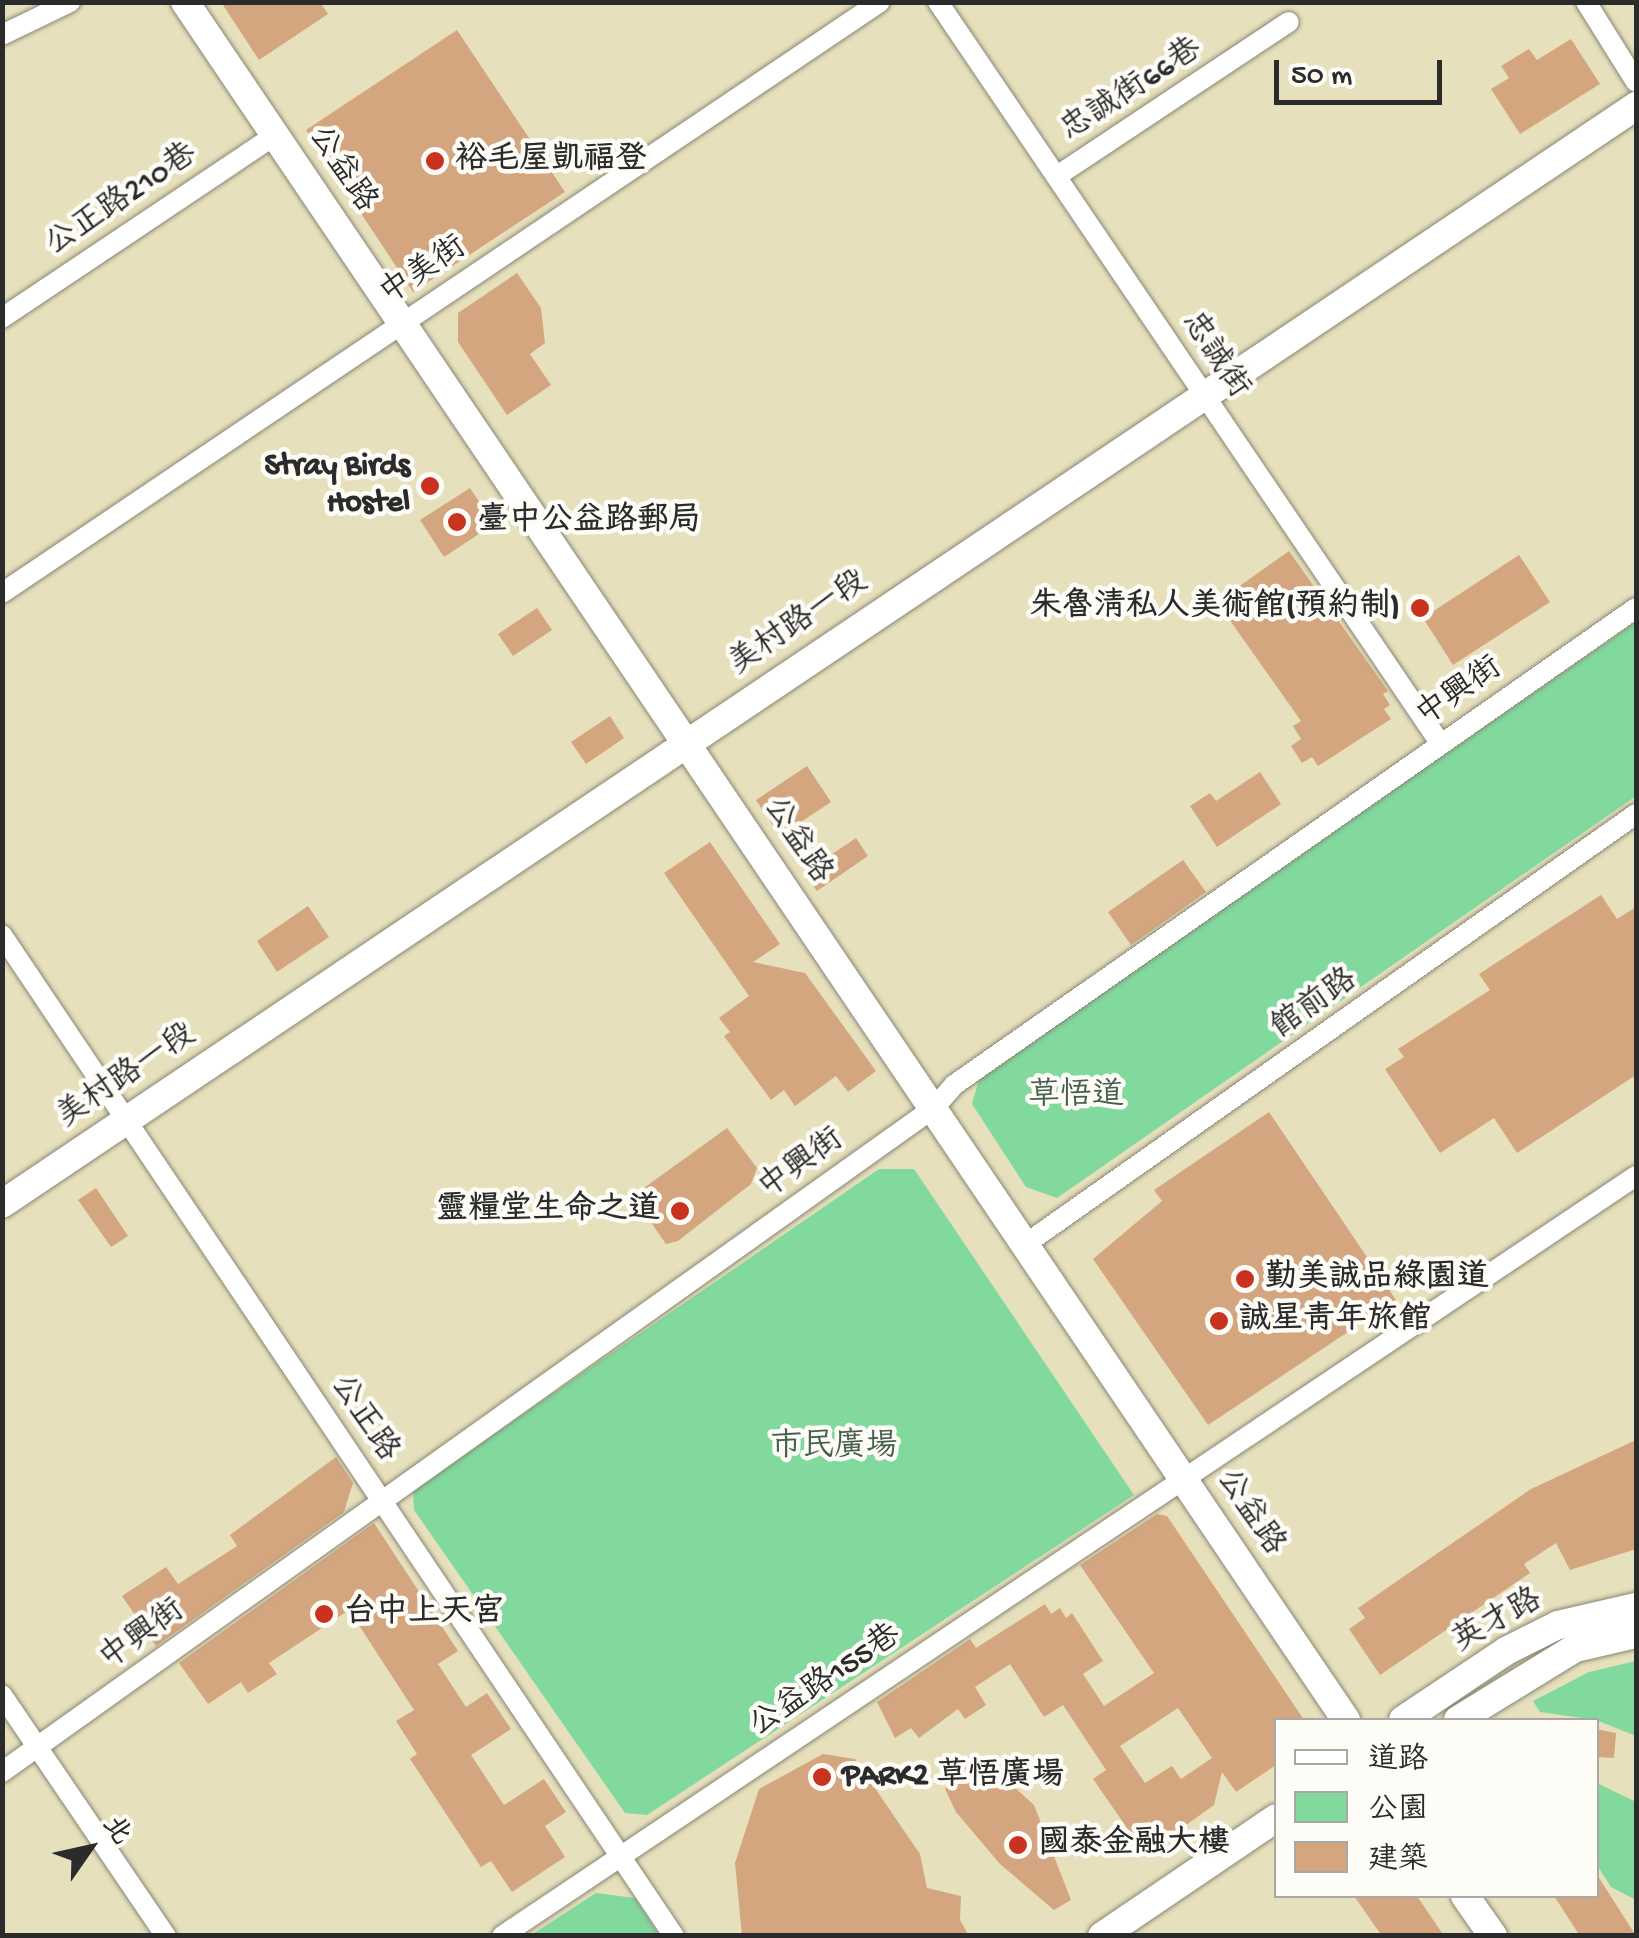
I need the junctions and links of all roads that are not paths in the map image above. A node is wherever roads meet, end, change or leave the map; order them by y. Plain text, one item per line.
1 (70, 2) edge
2 (185, 2) edge
3 (880, 2) edge
4 (938, 2) edge
5 (1586, 2) edge
6 (1288, 22) dead end
7 (6, 30) edge
8 (1636, 82) edge
9 (1636, 106) edge
10 (275, 135) junction
11 (1057, 176) junction
12 (2, 318) edge
13 (402, 323) junction
14 (1204, 394) junction
15 (2, 593) edge
16 (1636, 608) edge
17 (686, 742) junction
18 (1440, 743) junction
19 (1636, 814) edge
20 (2, 935) edge
21 (935, 1107) junction
22 (126, 1121) junction
23 (1636, 1176) edge
24 (2, 1204) edge
25 (1027, 1243) junction
26 (1183, 1476) junction
27 (381, 1500) junction
28 (1636, 1608) edge
29 (1636, 1634) edge
30 (2, 1695) edge
31 (1345, 1718) edge
32 (1406, 1718) edge
33 (1461, 1718) edge
34 (38, 1748) junction
35 (2, 1772) edge
36 (1274, 1819) edge
37 (621, 1856) junction
38 (1467, 1898) edge
39 (166, 1936) edge
40 (502, 1936) edge
41 (674, 1936) edge
42 (1102, 1936) edge
43 (1493, 1936) edge

1 - 7 street
2 - 10 main road, 公益路
3 - 13 street, 中美街
4 - 11 street, 忠誠街
5 - 8 street
6 - 11 street, 忠誠街66巷
9 - 14 main road, 美村路一段
10 - 12 street, 公正路210巷
10 - 13 main road, 公益路
11 - 14 street, 忠誠街
13 - 15 street, 中美街
13 - 17 main road, 公益路
14 - 17 main road, 美村路一段
14 - 18 street, 忠誠街
16 - 18 street, 中興街
17 - 21 main road, 公益路
17 - 22 main road, 美村路一段
18 - 21 street, 中興街
19 - 25 street, 館前路
20 - 22 street, 公正路
21 - 25 main road, 公益路
21 - 27 street, 中興街
22 - 24 main road, 美村路一段
22 - 27 street, 公正路
23 - 26 street, 公益路155巷
25 - 26 main road, 公益路
26 - 31 main road, 公益路
26 - 37 street, 公益路155巷
27 - 34 street, 中興街
27 - 37 street, 公正路
28 - 32 main road, 英才路
29 - 33 main road, 英才路
30 - 34 street
34 - 35 street, 中興街
34 - 39 street
36 - 42 main road
37 - 40 street, 公益路155巷
37 - 41 street, 公正路
38 - 43 main road

